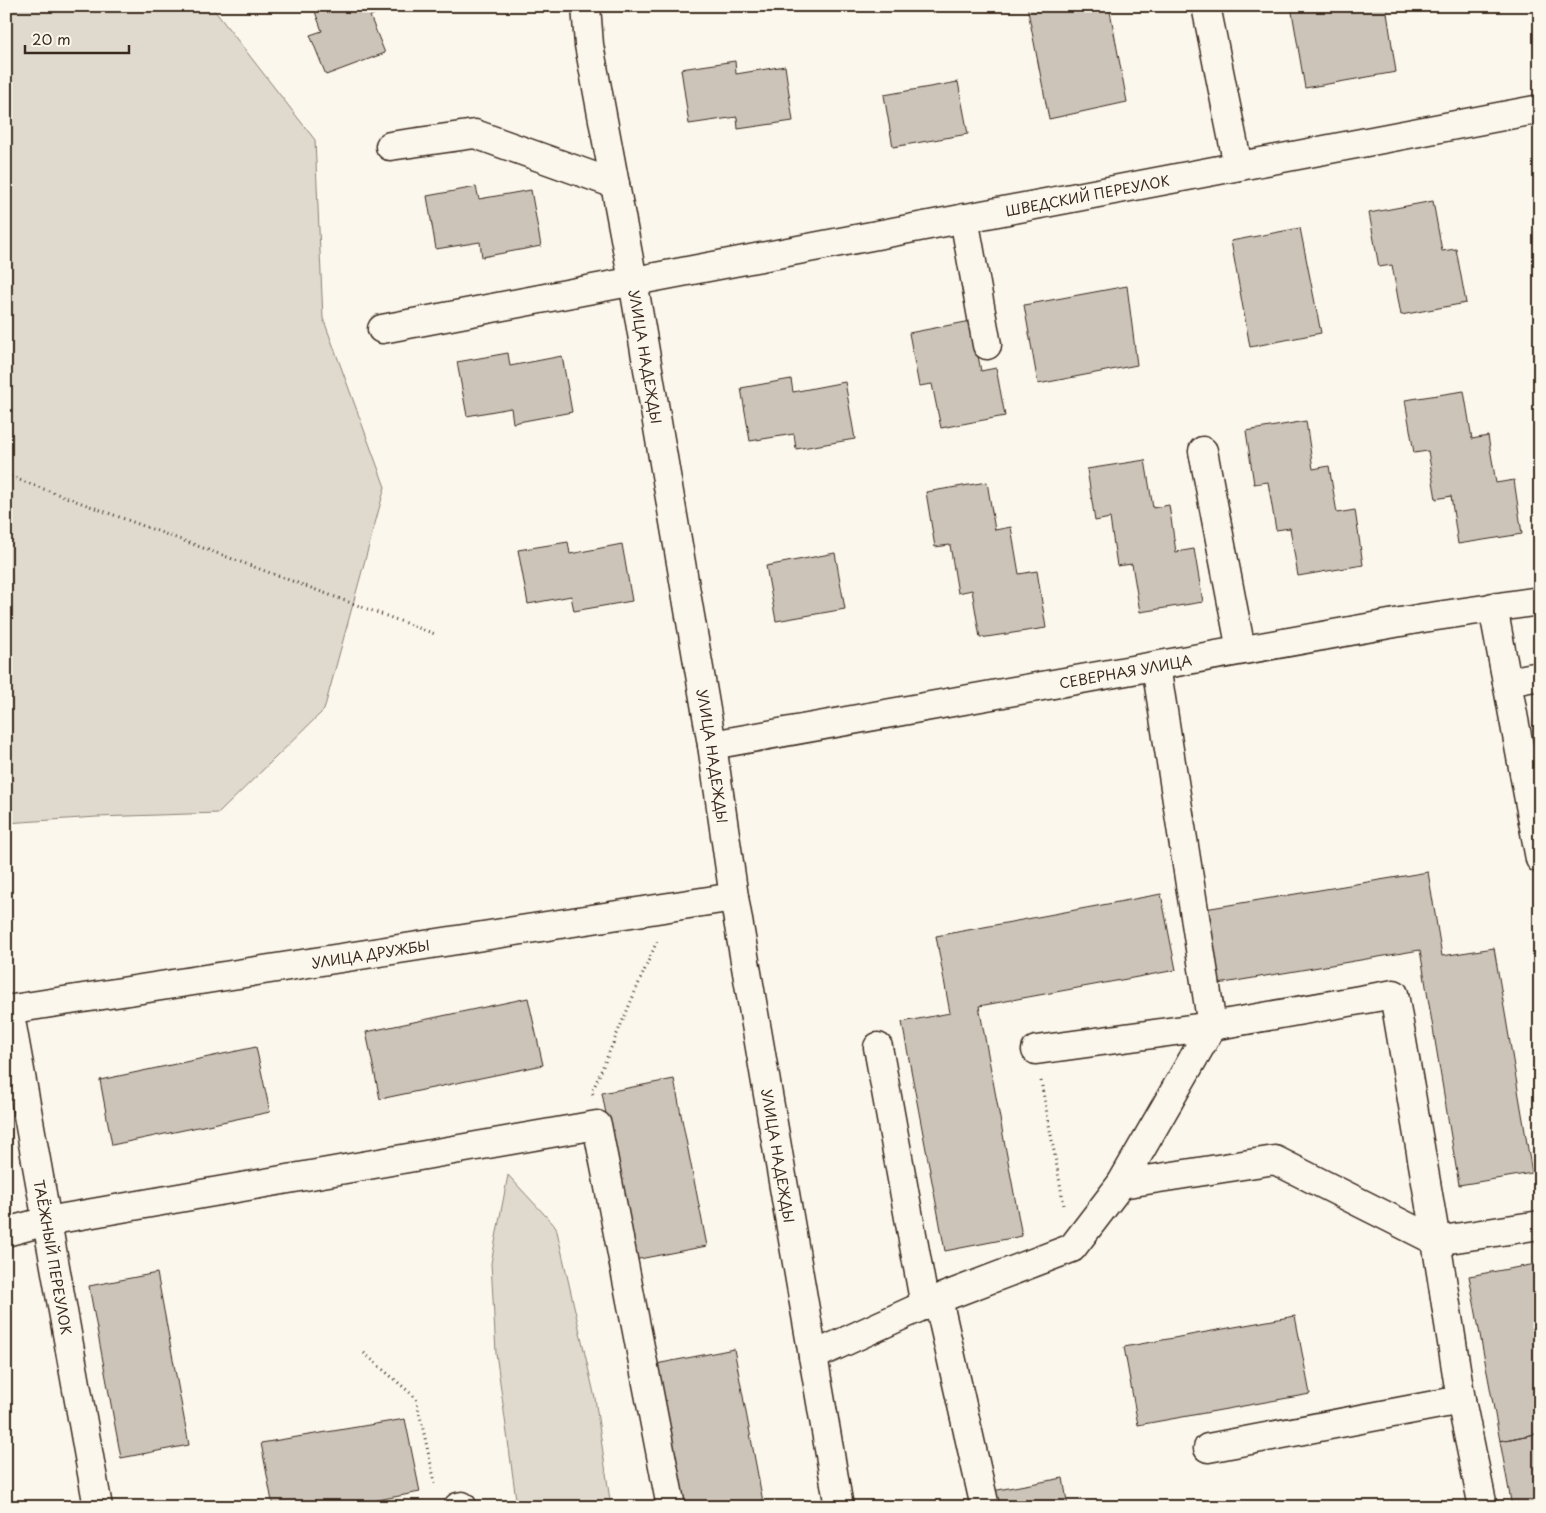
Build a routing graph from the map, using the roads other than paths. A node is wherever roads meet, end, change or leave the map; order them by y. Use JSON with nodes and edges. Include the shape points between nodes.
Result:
{"nodes":[{"id":1,"x":586,"y":6,"type":"edge"},
{"id":2,"x":1206,"y":6,"type":"edge"},
{"id":3,"x":1540,"y":109,"type":"edge"},
{"id":4,"x":390,"y":146,"type":"dead end"},
{"id":5,"x":1238,"y":166,"type":"junction"},
{"id":6,"x":615,"y":184,"type":"junction"},
{"id":7,"x":964,"y":218,"type":"junction"},
{"id":8,"x":634,"y":281,"type":"junction"},
{"id":9,"x":382,"y":329,"type":"dead end"},
{"id":10,"x":987,"y":345,"type":"dead end"},
{"id":11,"x":1203,"y":451,"type":"dead end"},
{"id":12,"x":1540,"y":601,"type":"edge"},
{"id":13,"x":1493,"y":607,"type":"junction"},
{"id":14,"x":1241,"y":650,"type":"junction"},
{"id":15,"x":1156,"y":666,"type":"junction"},
{"id":16,"x":1540,"y":676,"type":"edge"},
{"id":17,"x":1507,"y":682,"type":"junction"},
{"id":18,"x":712,"y":745,"type":"junction"},
{"id":19,"x":1540,"y":860,"type":"edge"},
{"id":20,"x":734,"y":897,"type":"junction"},
{"id":21,"x":8,"y":1010,"type":"edge"},
{"id":22,"x":1212,"y":1026,"type":"junction"},
{"id":23,"x":878,"y":1046,"type":"dead end"},
{"id":24,"x":1036,"y":1050,"type":"road end"},
{"id":25,"x":1121,"y":1184,"type":"junction"},
{"id":26,"x":47,"y":1221,"type":"junction"},
{"id":27,"x":1540,"y":1226,"type":"edge"},
{"id":28,"x":6,"y":1232,"type":"edge"},
{"id":29,"x":1436,"y":1241,"type":"junction"},
{"id":30,"x":931,"y":1302,"type":"junction"},
{"id":31,"x":813,"y":1356,"type":"junction"},
{"id":32,"x":1461,"y":1400,"type":"junction"},
{"id":33,"x":1208,"y":1448,"type":"dead end"},
{"id":34,"x":98,"y":1507,"type":"edge"},
{"id":35,"x":671,"y":1507,"type":"edge"},
{"id":36,"x":839,"y":1507,"type":"edge"},
{"id":37,"x":985,"y":1507,"type":"edge"},
{"id":38,"x":1483,"y":1507,"type":"edge"}],
"edges":[{"from":1,"to":6,"type":"street","name":"УЛИЦА НАДЕЖДЫ"},
{"from":2,"to":5,"type":"street"},
{"from":3,"to":5,"type":"street","name":"ШВЕДСКИЙ ПЕРЕУЛОК"},
{"from":4,"to":6,"type":"street","via":[[475,134]]},
{"from":5,"to":7,"type":"street","name":"ШВЕДСКИЙ ПЕРЕУЛОК"},
{"from":6,"to":8,"type":"street","name":"УЛИЦА НАДЕЖДЫ"},
{"from":7,"to":8,"type":"street","name":"ШВЕДСКИЙ ПЕРЕУЛОК"},
{"from":7,"to":10,"type":"street"},
{"from":8,"to":9,"type":"street","name":"ШВЕДСКИЙ ПЕРЕУЛОК"},
{"from":8,"to":18,"type":"street","name":"УЛИЦА НАДЕЖДЫ"},
{"from":11,"to":14,"type":"street"},
{"from":12,"to":13,"type":"street","name":"СЕВЕРНАЯ УЛИЦА"},
{"from":13,"to":14,"type":"street","name":"СЕВЕРНАЯ УЛИЦА"},
{"from":13,"to":17,"type":"street"},
{"from":14,"to":15,"type":"street","name":"СЕВЕРНАЯ УЛИЦА"},
{"from":15,"to":18,"type":"street","name":"СЕВЕРНАЯ УЛИЦА"},
{"from":15,"to":22,"type":"street"},
{"from":16,"to":17,"type":"street"},
{"from":17,"to":19,"type":"street"},
{"from":18,"to":20,"type":"street","name":"УЛИЦА НАДЕЖДЫ"},
{"from":20,"to":21,"type":"street","name":"УЛИЦА ДРУЖБЫ"},
{"from":20,"to":31,"type":"street","name":"УЛИЦА НАДЕЖДЫ"},
{"from":21,"to":26,"type":"street","name":"ТАЁЖНЫЙ ПЕРЕУЛОК"},
{"from":22,"to":24,"type":"street"},
{"from":22,"to":25,"type":"street"},
{"from":22,"to":29,"type":"street","via":[[1394,994]]},
{"from":23,"to":30,"type":"street"},
{"from":25,"to":29,"type":"street","via":[[1275,1160]]},
{"from":25,"to":30,"type":"street","via":[[1072,1248]]},
{"from":26,"to":28,"type":"street"},
{"from":26,"to":34,"type":"street","name":"ТАЁЖНЫЙ ПЕРЕУЛОК"},
{"from":26,"to":35,"type":"street","via":[[597,1125]]},
{"from":27,"to":29,"type":"street"},
{"from":29,"to":32,"type":"street"},
{"from":30,"to":31,"type":"street"},
{"from":30,"to":37,"type":"street"},
{"from":31,"to":36,"type":"street","name":"УЛИЦА НАДЕЖДЫ"},
{"from":32,"to":33,"type":"street"},
{"from":32,"to":38,"type":"street"}]}
